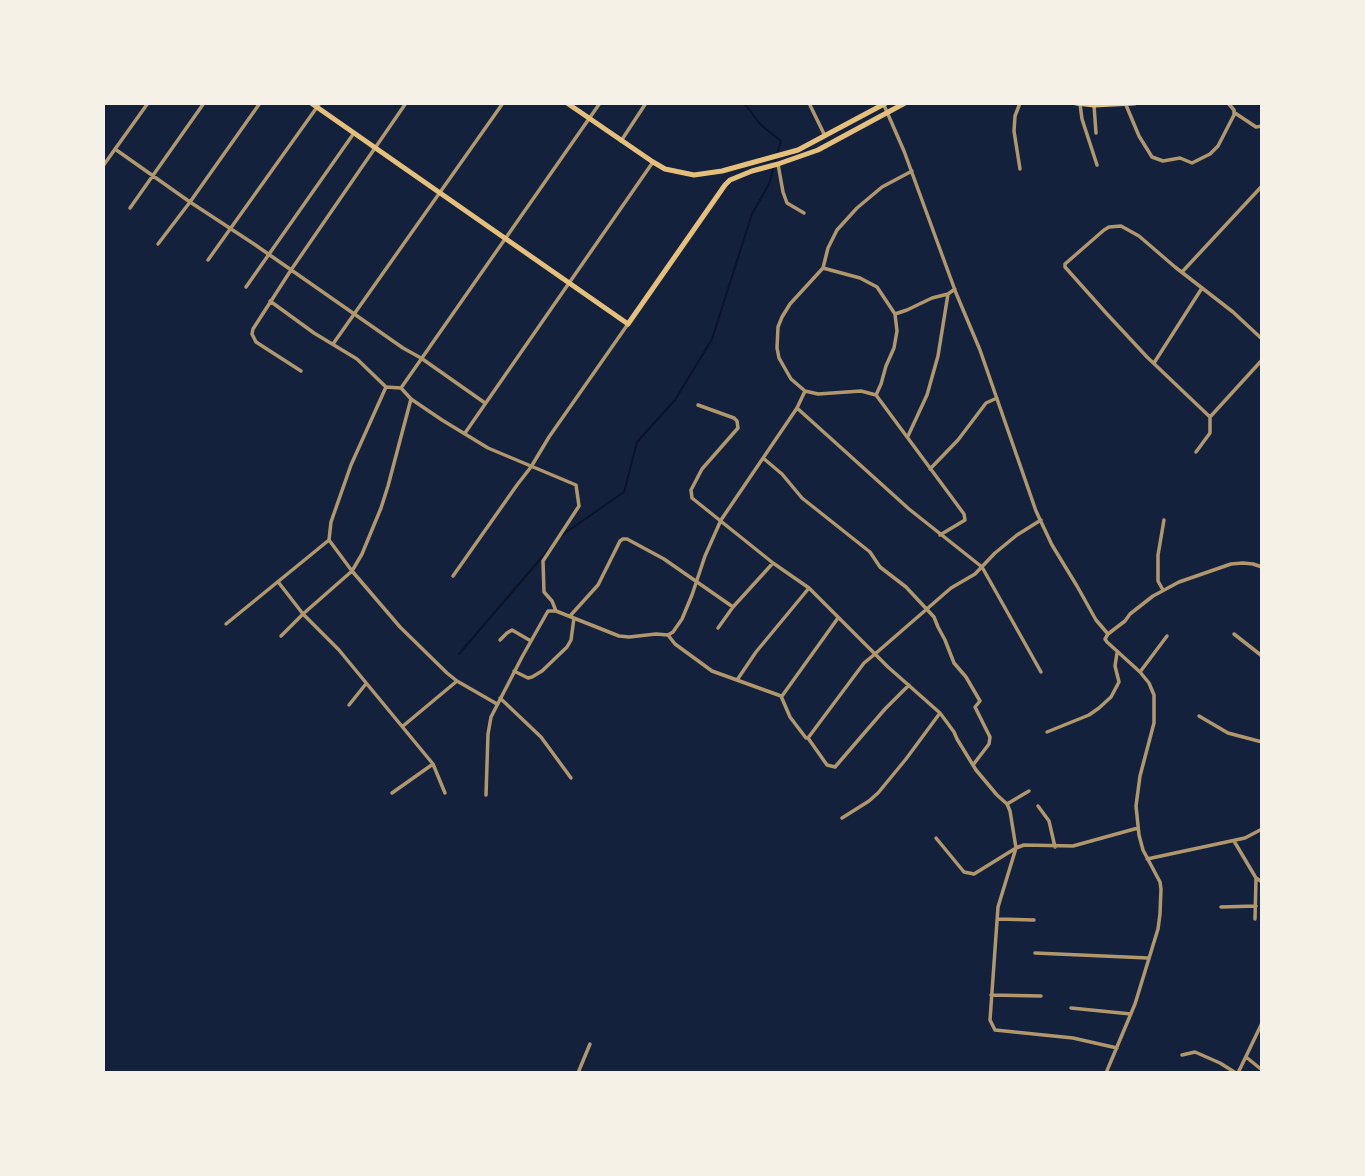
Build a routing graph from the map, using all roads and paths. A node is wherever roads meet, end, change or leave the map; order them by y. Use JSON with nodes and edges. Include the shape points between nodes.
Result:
{"nodes":[{"id":1,"x":148,"y":103,"type":"edge"},
{"id":2,"x":204,"y":103,"type":"edge"},
{"id":3,"x":260,"y":103,"type":"edge"},
{"id":4,"x":407,"y":103,"type":"edge"},
{"id":5,"x":503,"y":103,"type":"edge"},
{"id":6,"x":567,"y":103,"type":"edge"},
{"id":7,"x":600,"y":103,"type":"edge"},
{"id":8,"x":646,"y":103,"type":"edge"},
{"id":9,"x":808,"y":103,"type":"edge"},
{"id":10,"x":905,"y":103,"type":"edge"},
{"id":11,"x":1020,"y":103,"type":"edge"},
{"id":12,"x":1134,"y":103,"type":"edge"},
{"id":13,"x":1228,"y":103,"type":"edge"},
{"id":14,"x":316,"y":104,"type":"edge"},
{"id":15,"x":884,"y":104,"type":"edge"},
{"id":16,"x":1078,"y":104,"type":"edge"},
{"id":17,"x":1094,"y":105,"type":"edge"},
{"id":18,"x":1126,"y":105,"type":"edge"},
{"id":19,"x":887,"y":111,"type":"junction"},
{"id":20,"x":1235,"y":113,"type":"junction"},
{"id":21,"x":590,"y":119,"type":"junction"},
{"id":22,"x":1262,"y":126,"type":"edge"},
{"id":23,"x":354,"y":133,"type":"junction"},
{"id":24,"x":1096,"y":133,"type":"dead end"},
{"id":25,"x":825,"y":136,"type":"junction"},
{"id":26,"x":621,"y":141,"type":"junction"},
{"id":27,"x":375,"y":148,"type":"junction"},
{"id":28,"x":115,"y":149,"type":"junction"},
{"id":29,"x":653,"y":162,"type":"junction"},
{"id":30,"x":778,"y":164,"type":"junction"},
{"id":31,"x":1097,"y":165,"type":"dead end"},
{"id":32,"x":103,"y":166,"type":"edge"},
{"id":33,"x":1020,"y":169,"type":"dead end"},
{"id":34,"x":722,"y":171,"type":"junction"},
{"id":35,"x":912,"y":172,"type":"junction"},
{"id":36,"x":153,"y":176,"type":"junction"},
{"id":37,"x":725,"y":185,"type":"junction"},
{"id":38,"x":1262,"y":186,"type":"edge"},
{"id":39,"x":441,"y":194,"type":"junction"},
{"id":40,"x":190,"y":202,"type":"junction"},
{"id":41,"x":130,"y":208,"type":"dead end"},
{"id":42,"x":804,"y":213,"type":"dead end"},
{"id":43,"x":231,"y":229,"type":"junction"},
{"id":44,"x":505,"y":239,"type":"junction"},
{"id":45,"x":158,"y":244,"type":"dead end"},
{"id":46,"x":270,"y":255,"type":"junction"},
{"id":47,"x":208,"y":260,"type":"dead end"},
{"id":48,"x":823,"y":268,"type":"junction"},
{"id":49,"x":291,"y":270,"type":"junction"},
{"id":50,"x":1182,"y":272,"type":"junction"},
{"id":51,"x":568,"y":283,"type":"junction"},
{"id":52,"x":246,"y":286,"type":"dead end"},
{"id":53,"x":1202,"y":288,"type":"junction"},
{"id":54,"x":955,"y":289,"type":"junction"},
{"id":55,"x":948,"y":294,"type":"junction"},
{"id":56,"x":270,"y":301,"type":"junction"},
{"id":57,"x":354,"y":314,"type":"junction"},
{"id":58,"x":895,"y":314,"type":"junction"},
{"id":59,"x":628,"y":324,"type":"junction"},
{"id":60,"x":1262,"y":339,"type":"edge"},
{"id":61,"x":333,"y":344,"type":"junction"},
{"id":62,"x":421,"y":358,"type":"junction"},
{"id":63,"x":1262,"y":360,"type":"edge"},
{"id":64,"x":1154,"y":363,"type":"junction"},
{"id":65,"x":1257,"y":364,"type":"junction"},
{"id":66,"x":1262,"y":368,"type":"edge"},
{"id":67,"x":300,"y":371,"type":"dead end"},
{"id":68,"x":386,"y":387,"type":"junction"},
{"id":69,"x":401,"y":388,"type":"junction"},
{"id":70,"x":805,"y":391,"type":"junction"},
{"id":71,"x":876,"y":395,"type":"junction"},
{"id":72,"x":997,"y":398,"type":"junction"},
{"id":73,"x":411,"y":399,"type":"junction"},
{"id":74,"x":485,"y":402,"type":"junction"},
{"id":75,"x":698,"y":405,"type":"dead end"},
{"id":76,"x":797,"y":408,"type":"junction"},
{"id":77,"x":1210,"y":417,"type":"junction"},
{"id":78,"x":465,"y":433,"type":"junction"},
{"id":79,"x":908,"y":436,"type":"junction"},
{"id":80,"x":1196,"y":452,"type":"dead end"},
{"id":81,"x":762,"y":457,"type":"junction"},
{"id":82,"x":531,"y":467,"type":"junction"},
{"id":83,"x":930,"y":469,"type":"junction"},
{"id":84,"x":721,"y":520,"type":"junction"},
{"id":85,"x":1041,"y":520,"type":"junction"},
{"id":86,"x":1164,"y":520,"type":"dead end"},
{"id":87,"x":940,"y":535,"type":"junction"},
{"id":88,"x":328,"y":540,"type":"junction"},
{"id":89,"x":774,"y":563,"type":"junction"},
{"id":90,"x":982,"y":567,"type":"junction"},
{"id":91,"x":1262,"y":567,"type":"edge"},
{"id":92,"x":352,"y":572,"type":"junction"},
{"id":93,"x":453,"y":576,"type":"dead end"},
{"id":94,"x":697,"y":581,"type":"junction"},
{"id":95,"x":279,"y":583,"type":"junction"},
{"id":96,"x":809,"y":588,"type":"junction"},
{"id":97,"x":1163,"y":590,"type":"junction"},
{"id":98,"x":733,"y":607,"type":"junction"},
{"id":99,"x":928,"y":609,"type":"junction"},
{"id":100,"x":555,"y":611,"type":"junction"},
{"id":101,"x":303,"y":614,"type":"junction"},
{"id":102,"x":572,"y":617,"type":"junction"},
{"id":103,"x":838,"y":618,"type":"junction"},
{"id":104,"x":226,"y":624,"type":"dead end"},
{"id":105,"x":718,"y":628,"type":"dead end"},
{"id":106,"x":1108,"y":634,"type":"junction"},
{"id":107,"x":1234,"y":634,"type":"dead end"},
{"id":108,"x":668,"y":635,"type":"junction"},
{"id":109,"x":281,"y":636,"type":"dead end"},
{"id":110,"x":1167,"y":636,"type":"dead end"},
{"id":111,"x":500,"y":640,"type":"dead end"},
{"id":112,"x":531,"y":640,"type":"junction"},
{"id":113,"x":1117,"y":653,"type":"junction"},
{"id":114,"x":875,"y":654,"type":"junction"},
{"id":115,"x":1262,"y":656,"type":"edge"},
{"id":116,"x":514,"y":671,"type":"junction"},
{"id":117,"x":1041,"y":672,"type":"dead end"},
{"id":118,"x":1140,"y":672,"type":"junction"},
{"id":119,"x":737,"y":680,"type":"junction"},
{"id":120,"x":457,"y":681,"type":"junction"},
{"id":121,"x":366,"y":684,"type":"junction"},
{"id":122,"x":909,"y":685,"type":"junction"},
{"id":123,"x":781,"y":696,"type":"junction"},
{"id":124,"x":500,"y":698,"type":"junction"},
{"id":125,"x":497,"y":704,"type":"junction"},
{"id":126,"x":349,"y":705,"type":"dead end"},
{"id":127,"x":940,"y":713,"type":"junction"},
{"id":128,"x":1199,"y":716,"type":"dead end"},
{"id":129,"x":403,"y":726,"type":"junction"},
{"id":130,"x":1047,"y":732,"type":"dead end"},
{"id":131,"x":808,"y":738,"type":"junction"},
{"id":132,"x":1262,"y":741,"type":"edge"},
{"id":133,"x":433,"y":764,"type":"junction"},
{"id":134,"x":973,"y":765,"type":"junction"},
{"id":135,"x":571,"y":778,"type":"dead end"},
{"id":136,"x":1029,"y":791,"type":"dead end"},
{"id":137,"x":392,"y":793,"type":"dead end"},
{"id":138,"x":445,"y":793,"type":"dead end"},
{"id":139,"x":486,"y":795,"type":"dead end"},
{"id":140,"x":1007,"y":804,"type":"junction"},
{"id":141,"x":1038,"y":806,"type":"dead end"},
{"id":142,"x":842,"y":818,"type":"dead end"},
{"id":143,"x":1138,"y":828,"type":"junction"},
{"id":144,"x":1262,"y":829,"type":"edge"},
{"id":145,"x":936,"y":838,"type":"dead end"},
{"id":146,"x":1234,"y":841,"type":"junction"},
{"id":147,"x":1055,"y":847,"type":"junction"},
{"id":148,"x":1016,"y":848,"type":"junction"},
{"id":149,"x":1147,"y":859,"type":"junction"},
{"id":150,"x":1256,"y":878,"type":"junction"},
{"id":151,"x":1262,"y":882,"type":"edge"},
{"id":152,"x":1221,"y":906,"type":"dead end"},
{"id":153,"x":1256,"y":906,"type":"junction"},
{"id":154,"x":998,"y":919,"type":"junction"},
{"id":155,"x":1255,"y":919,"type":"dead end"},
{"id":156,"x":1034,"y":920,"type":"dead end"},
{"id":157,"x":1035,"y":953,"type":"dead end"},
{"id":158,"x":1149,"y":958,"type":"junction"},
{"id":159,"x":991,"y":995,"type":"junction"},
{"id":160,"x":1041,"y":996,"type":"dead end"},
{"id":161,"x":1071,"y":1008,"type":"dead end"},
{"id":162,"x":1131,"y":1014,"type":"junction"},
{"id":163,"x":1262,"y":1023,"type":"edge"},
{"id":164,"x":590,"y":1044,"type":"dead end"},
{"id":165,"x":1117,"y":1048,"type":"junction"},
{"id":166,"x":1182,"y":1055,"type":"dead end"},
{"id":167,"x":1245,"y":1057,"type":"junction"},
{"id":168,"x":1262,"y":1070,"type":"edge"},
{"id":169,"x":578,"y":1073,"type":"edge"},
{"id":170,"x":1106,"y":1073,"type":"edge"},
{"id":171,"x":1237,"y":1073,"type":"edge"}],
"edges":[{"from":1,"to":28,"type":"street"},
{"from":2,"to":36,"type":"street"},
{"from":3,"to":40,"type":"street"},
{"from":4,"to":27,"type":"street"},
{"from":5,"to":39,"type":"street"},
{"from":6,"to":21,"type":"main road"},
{"from":7,"to":21,"type":"street"},
{"from":8,"to":26,"type":"street"},
{"from":9,"to":25,"type":"street"},
{"from":10,"to":19,"type":"main road"},
{"from":11,"to":33,"type":"street","via":[[1014,131]]},
{"from":12,"to":18,"type":"main road"},
{"from":13,"to":20,"type":"street"},
{"from":14,"to":23,"type":"main road"},
{"from":14,"to":43,"type":"street"},
{"from":15,"to":19,"type":"street"},
{"from":15,"to":25,"type":"main road"},
{"from":16,"to":17,"type":"main road"},
{"from":16,"to":31,"type":"street"},
{"from":17,"to":18,"type":"main road"},
{"from":17,"to":24,"type":"street"},
{"from":18,"to":20,"type":"street","via":[[1152,158],[1163,161],[1180,158],[1192,163],[1204,158],[1218,146]]},
{"from":19,"to":30,"type":"main road","via":[[818,150]]},
{"from":19,"to":35,"type":"street"},
{"from":20,"to":22,"type":"street","via":[[1256,127]]},
{"from":21,"to":26,"type":"main road"},
{"from":21,"to":44,"type":"street"},
{"from":23,"to":27,"type":"main road"},
{"from":23,"to":46,"type":"street"},
{"from":25,"to":34,"type":"main road","via":[[798,150]]},
{"from":26,"to":29,"type":"main road"},
{"from":27,"to":39,"type":"main road"},
{"from":27,"to":49,"type":"street"},
{"from":28,"to":32,"type":"street"},
{"from":28,"to":36,"type":"street"},
{"from":29,"to":34,"type":"main road","via":[[685,174]]},
{"from":29,"to":51,"type":"street"},
{"from":30,"to":37,"type":"main road","via":[[740,175]]},
{"from":30,"to":42,"type":"street","via":[[788,203]]},
{"from":34,"to":37,"type":"main road"},
{"from":35,"to":48,"type":"street","via":[[882,187],[836,230]]},
{"from":35,"to":54,"type":"street"},
{"from":36,"to":40,"type":"street"},
{"from":36,"to":41,"type":"street"},
{"from":37,"to":59,"type":"main road"},
{"from":38,"to":50,"type":"street"},
{"from":39,"to":44,"type":"main road"},
{"from":39,"to":57,"type":"street"},
{"from":40,"to":43,"type":"street"},
{"from":40,"to":45,"type":"street"},
{"from":43,"to":46,"type":"street"},
{"from":43,"to":47,"type":"street"},
{"from":44,"to":51,"type":"main road"},
{"from":44,"to":62,"type":"street"},
{"from":46,"to":49,"type":"street"},
{"from":46,"to":52,"type":"street"},
{"from":48,"to":58,"type":"street","via":[[877,287]]},
{"from":48,"to":70,"type":"street","via":[[790,304],[778,327],[779,358],[791,379]]},
{"from":49,"to":56,"type":"street"},
{"from":49,"to":57,"type":"street"},
{"from":50,"to":53,"type":"street"},
{"from":50,"to":64,"type":"street","via":[[1139,236],[1117,226],[1104,230],[1065,264]]},
{"from":51,"to":59,"type":"main road"},
{"from":51,"to":74,"type":"street"},
{"from":53,"to":60,"type":"street"},
{"from":53,"to":64,"type":"street"},
{"from":54,"to":55,"type":"street"},
{"from":54,"to":72,"type":"street"},
{"from":55,"to":58,"type":"street"},
{"from":55,"to":79,"type":"street","via":[[938,356]]},
{"from":56,"to":61,"type":"street"},
{"from":56,"to":67,"type":"street","via":[[253,329],[254,339]]},
{"from":57,"to":61,"type":"street"},
{"from":57,"to":62,"type":"street"},
{"from":58,"to":71,"type":"street","via":[[894,348]]},
{"from":59,"to":82,"type":"street"},
{"from":61,"to":68,"type":"street"},
{"from":62,"to":69,"type":"street"},
{"from":62,"to":74,"type":"street"},
{"from":63,"to":65,"type":"street"},
{"from":64,"to":77,"type":"street"},
{"from":65,"to":66,"type":"street"},
{"from":65,"to":77,"type":"street"},
{"from":68,"to":69,"type":"street"},
{"from":68,"to":88,"type":"street","via":[[351,465]]},
{"from":69,"to":73,"type":"street"},
{"from":70,"to":71,"type":"street"},
{"from":70,"to":76,"type":"street"},
{"from":71,"to":79,"type":"street"},
{"from":72,"to":83,"type":"street","via":[[986,402]]},
{"from":72,"to":85,"type":"street"},
{"from":73,"to":78,"type":"street"},
{"from":73,"to":92,"type":"street","via":[[381,508]]},
{"from":74,"to":78,"type":"street"},
{"from":75,"to":84,"type":"street","via":[[738,423],[702,469],[691,493]]},
{"from":76,"to":81,"type":"street"},
{"from":76,"to":87,"type":"street"},
{"from":77,"to":80,"type":"street","via":[[1210,433]]},
{"from":78,"to":82,"type":"street"},
{"from":79,"to":83,"type":"street"},
{"from":81,"to":84,"type":"street"},
{"from":81,"to":99,"type":"street"},
{"from":82,"to":93,"type":"street"},
{"from":82,"to":100,"type":"street","via":[[576,485],[579,499],[579,506],[543,561],[544,592]]},
{"from":83,"to":87,"type":"street","via":[[965,520]]},
{"from":84,"to":89,"type":"street"},
{"from":84,"to":94,"type":"street"},
{"from":85,"to":90,"type":"street"},
{"from":85,"to":106,"type":"street"},
{"from":86,"to":97,"type":"street","via":[[1158,567]]},
{"from":87,"to":90,"type":"street"},
{"from":88,"to":92,"type":"street"},
{"from":88,"to":95,"type":"street"},
{"from":89,"to":96,"type":"street"},
{"from":89,"to":98,"type":"street"},
{"from":90,"to":99,"type":"street"},
{"from":90,"to":117,"type":"street"},
{"from":91,"to":97,"type":"street","via":[[1231,564]]},
{"from":92,"to":101,"type":"street"},
{"from":92,"to":120,"type":"street","via":[[400,627]]},
{"from":94,"to":98,"type":"street"},
{"from":94,"to":102,"type":"street","via":[[623,539],[598,585]]},
{"from":94,"to":108,"type":"street","via":[[682,619]]},
{"from":95,"to":101,"type":"street"},
{"from":95,"to":104,"type":"street"},
{"from":96,"to":103,"type":"street"},
{"from":96,"to":119,"type":"street"},
{"from":97,"to":106,"type":"street"},
{"from":98,"to":105,"type":"street"},
{"from":99,"to":114,"type":"street"},
{"from":99,"to":134,"type":"street","via":[[954,663],[980,701],[975,707],[991,740]]},
{"from":100,"to":102,"type":"street"},
{"from":100,"to":112,"type":"street","via":[[548,611]]},
{"from":101,"to":109,"type":"street"},
{"from":101,"to":121,"type":"street"},
{"from":102,"to":108,"type":"street","via":[[619,636]]},
{"from":102,"to":116,"type":"street","via":[[571,640],[542,671],[528,678]]},
{"from":103,"to":114,"type":"street"},
{"from":103,"to":123,"type":"street"},
{"from":106,"to":113,"type":"street","via":[[1105,639]]},
{"from":107,"to":115,"type":"street"},
{"from":108,"to":119,"type":"street","via":[[702,665]]},
{"from":110,"to":118,"type":"street"},
{"from":111,"to":112,"type":"street","via":[[512,630]]},
{"from":112,"to":116,"type":"street"},
{"from":113,"to":118,"type":"street"},
{"from":113,"to":130,"type":"street","via":[[1119,682],[1111,697],[1089,715]]},
{"from":114,"to":122,"type":"street"},
{"from":114,"to":131,"type":"street"},
{"from":116,"to":124,"type":"street"},
{"from":118,"to":143,"type":"street","via":[[1153,690],[1155,704],[1138,785]]},
{"from":119,"to":123,"type":"street"},
{"from":120,"to":125,"type":"street"},
{"from":120,"to":129,"type":"street"},
{"from":121,"to":126,"type":"street"},
{"from":121,"to":129,"type":"street"},
{"from":122,"to":127,"type":"street"},
{"from":122,"to":131,"type":"street","via":[[835,767],[827,765]]},
{"from":123,"to":131,"type":"street","via":[[790,718]]},
{"from":124,"to":125,"type":"street"},
{"from":124,"to":135,"type":"street","via":[[541,737]]},
{"from":125,"to":139,"type":"street","via":[[488,734]]},
{"from":127,"to":134,"type":"street"},
{"from":127,"to":142,"type":"street","via":[[878,793]]},
{"from":128,"to":132,"type":"street","via":[[1228,733]]},
{"from":129,"to":133,"type":"street"},
{"from":133,"to":137,"type":"street"},
{"from":133,"to":138,"type":"street"},
{"from":134,"to":140,"type":"street"},
{"from":136,"to":140,"type":"street"},
{"from":140,"to":148,"type":"street"},
{"from":141,"to":147,"type":"street","via":[[1049,821]]},
{"from":143,"to":147,"type":"street"},
{"from":143,"to":149,"type":"street"},
{"from":144,"to":146,"type":"street"},
{"from":145,"to":148,"type":"street","via":[[964,872],[974,874]]},
{"from":146,"to":149,"type":"street"},
{"from":146,"to":150,"type":"street"},
{"from":147,"to":148,"type":"street"},
{"from":148,"to":154,"type":"street"},
{"from":149,"to":158,"type":"street","via":[[1161,889],[1158,929]]},
{"from":150,"to":151,"type":"street"},
{"from":150,"to":153,"type":"street"},
{"from":152,"to":153,"type":"street"},
{"from":153,"to":155,"type":"street"},
{"from":154,"to":156,"type":"street"},
{"from":154,"to":159,"type":"street"},
{"from":157,"to":158,"type":"street"},
{"from":158,"to":162,"type":"street"},
{"from":159,"to":160,"type":"street"},
{"from":159,"to":165,"type":"street","via":[[990,1020],[995,1030]]},
{"from":161,"to":162,"type":"street"},
{"from":162,"to":165,"type":"street"},
{"from":163,"to":167,"type":"street"},
{"from":164,"to":169,"type":"street"},
{"from":165,"to":170,"type":"street"},
{"from":166,"to":171,"type":"street","via":[[1195,1052]]},
{"from":167,"to":168,"type":"street"},
{"from":167,"to":171,"type":"street"}]}
